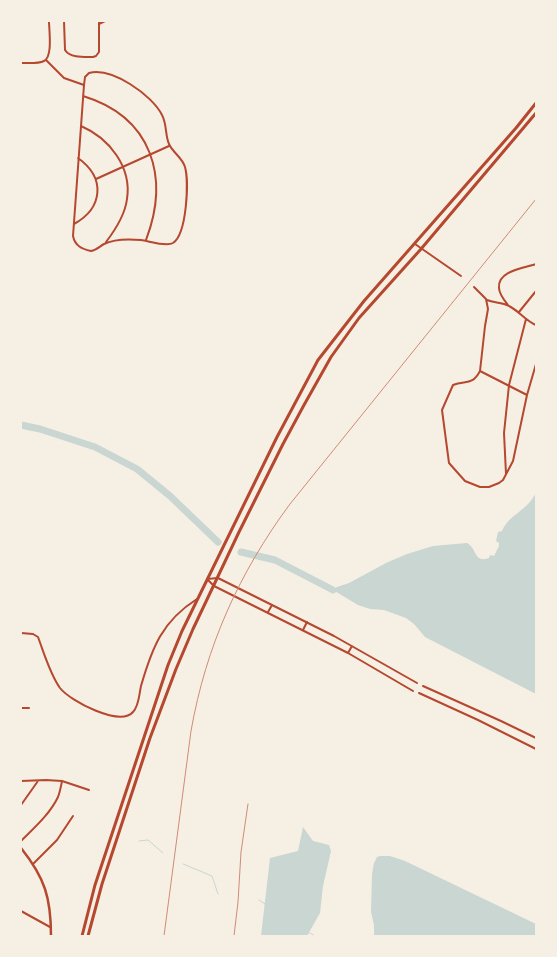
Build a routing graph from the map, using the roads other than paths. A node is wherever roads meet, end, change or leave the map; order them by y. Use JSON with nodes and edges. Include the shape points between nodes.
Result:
{"nodes":[{"id":1,"x":49,"y":21,"type":"edge"},
{"id":2,"x":64,"y":21,"type":"edge"},
{"id":3,"x":99,"y":21,"type":"edge"},
{"id":4,"x":105,"y":21,"type":"edge"},
{"id":5,"x":99,"y":24,"type":"junction"},
{"id":6,"x":46,"y":60,"type":"junction"},
{"id":7,"x":21,"y":63,"type":"edge"},
{"id":8,"x":84,"y":85,"type":"junction"},
{"id":9,"x":83,"y":96,"type":"junction"},
{"id":10,"x":536,"y":103,"type":"edge"},
{"id":11,"x":536,"y":113,"type":"edge"},
{"id":12,"x":81,"y":126,"type":"junction"},
{"id":13,"x":170,"y":146,"type":"junction"},
{"id":14,"x":150,"y":154,"type":"junction"},
{"id":15,"x":78,"y":158,"type":"junction"},
{"id":16,"x":122,"y":166,"type":"junction"},
{"id":17,"x":96,"y":179,"type":"junction"},
{"id":18,"x":74,"y":224,"type":"junction"},
{"id":19,"x":146,"y":240,"type":"junction"},
{"id":20,"x":105,"y":243,"type":"junction"},
{"id":21,"x":415,"y":244,"type":"junction"},
{"id":22,"x":421,"y":249,"type":"junction"},
{"id":23,"x":536,"y":264,"type":"edge"},
{"id":24,"x":461,"y":276,"type":"dead end"},
{"id":25,"x":474,"y":287,"type":"dead end"},
{"id":26,"x":536,"y":291,"type":"edge"},
{"id":27,"x":486,"y":299,"type":"junction"},
{"id":28,"x":508,"y":305,"type":"junction"},
{"id":29,"x":519,"y":312,"type":"junction"},
{"id":30,"x":526,"y":319,"type":"junction"},
{"id":31,"x":536,"y":326,"type":"edge"},
{"id":32,"x":536,"y":364,"type":"edge"},
{"id":33,"x":480,"y":371,"type":"junction"},
{"id":34,"x":509,"y":385,"type":"junction"},
{"id":35,"x":527,"y":395,"type":"junction"},
{"id":36,"x":506,"y":475,"type":"junction"},
{"id":37,"x":218,"y":578,"type":"junction"},
{"id":38,"x":207,"y":579,"type":"junction"},
{"id":39,"x":214,"y":586,"type":"junction"},
{"id":40,"x":198,"y":599,"type":"junction"},
{"id":41,"x":272,"y":605,"type":"junction"},
{"id":42,"x":268,"y":612,"type":"junction"},
{"id":43,"x":307,"y":622,"type":"junction"},
{"id":44,"x":303,"y":630,"type":"junction"},
{"id":45,"x":21,"y":633,"type":"edge"},
{"id":46,"x":352,"y":646,"type":"junction"},
{"id":47,"x":348,"y":653,"type":"junction"},
{"id":48,"x":417,"y":683,"type":"dead end"},
{"id":49,"x":423,"y":686,"type":"dead end"},
{"id":50,"x":413,"y":690,"type":"dead end"},
{"id":51,"x":419,"y":694,"type":"dead end"},
{"id":52,"x":21,"y":708,"type":"edge"},
{"id":53,"x":29,"y":708,"type":"dead end"},
{"id":54,"x":536,"y":738,"type":"edge"},
{"id":55,"x":536,"y":750,"type":"edge"},
{"id":56,"x":134,"y":764,"type":"junction"},
{"id":57,"x":141,"y":767,"type":"junction"},
{"id":58,"x":21,"y":781,"type":"edge"},
{"id":59,"x":38,"y":781,"type":"junction"},
{"id":60,"x":62,"y":781,"type":"junction"},
{"id":61,"x":89,"y":790,"type":"dead end"},
{"id":62,"x":21,"y":805,"type":"edge"},
{"id":63,"x":73,"y":816,"type":"dead end"},
{"id":64,"x":21,"y":842,"type":"edge"},
{"id":65,"x":21,"y":848,"type":"edge"},
{"id":66,"x":34,"y":864,"type":"junction"},
{"id":67,"x":21,"y":911,"type":"edge"},
{"id":68,"x":51,"y":927,"type":"junction"},
{"id":69,"x":52,"y":936,"type":"edge"},
{"id":70,"x":82,"y":936,"type":"edge"},
{"id":71,"x":88,"y":936,"type":"edge"}],
"edges":[{"from":1,"to":6,"type":"street","via":[[49,52]]},
{"from":2,"to":5,"type":"street","via":[[64,50],[83,57],[96,56],[99,52]]},
{"from":3,"to":5,"type":"street"},
{"from":4,"to":5,"type":"street"},
{"from":6,"to":7,"type":"street"},
{"from":6,"to":8,"type":"street","via":[[60,76]]},
{"from":8,"to":9,"type":"street"},
{"from":8,"to":13,"type":"street","via":[[87,75],[100,73],[116,76],[134,87],[161,113]]},
{"from":9,"to":12,"type":"street"},
{"from":9,"to":14,"type":"street","via":[[94,99],[122,116],[143,140]]},
{"from":10,"to":21,"type":"highway"},
{"from":11,"to":22,"type":"highway"},
{"from":12,"to":15,"type":"street"},
{"from":12,"to":16,"type":"street","via":[[109,145]]},
{"from":13,"to":14,"type":"street"},
{"from":13,"to":19,"type":"street","via":[[183,162],[186,173],[187,199],[183,223],[178,238],[173,243]]},
{"from":14,"to":16,"type":"street"},
{"from":14,"to":19,"type":"street","via":[[157,189],[152,224]]},
{"from":15,"to":17,"type":"street"},
{"from":15,"to":18,"type":"street"},
{"from":16,"to":17,"type":"street"},
{"from":16,"to":20,"type":"street","via":[[128,187],[126,203],[122,218]]},
{"from":17,"to":18,"type":"street","via":[[96,201],[84,219]]},
{"from":18,"to":20,"type":"street","via":[[74,239],[80,247],[93,251]]},
{"from":19,"to":20,"type":"street"},
{"from":21,"to":22,"type":"street"},
{"from":21,"to":38,"type":"highway","via":[[364,301],[318,360]]},
{"from":22,"to":24,"type":"street"},
{"from":22,"to":37,"type":"highway","via":[[359,318],[331,357],[283,444]]},
{"from":23,"to":28,"type":"street","via":[[504,275],[498,288]]},
{"from":25,"to":27,"type":"street"},
{"from":26,"to":29,"type":"street"},
{"from":27,"to":28,"type":"street"},
{"from":27,"to":33,"type":"street","via":[[488,309]]},
{"from":28,"to":29,"type":"street"},
{"from":29,"to":30,"type":"street"},
{"from":30,"to":31,"type":"street"},
{"from":30,"to":34,"type":"street"},
{"from":32,"to":35,"type":"street"},
{"from":33,"to":34,"type":"street"},
{"from":33,"to":36,"type":"street","via":[[472,381],[453,385],[442,410],[449,463],[465,481],[480,487],[495,486]]},
{"from":34,"to":35,"type":"street"},
{"from":34,"to":36,"type":"street","via":[[504,433]]},
{"from":35,"to":36,"type":"street","via":[[513,461]]},
{"from":37,"to":38,"type":"street"},
{"from":37,"to":39,"type":"highway"},
{"from":37,"to":41,"type":"street"},
{"from":38,"to":39,"type":"street"},
{"from":38,"to":40,"type":"highway"},
{"from":39,"to":42,"type":"street"},
{"from":39,"to":57,"type":"highway","via":[[176,669]]},
{"from":40,"to":45,"type":"street","via":[[177,614],[157,642],[144,676],[137,706],[129,717],[102,713],[68,696],[56,680],[38,637]]},
{"from":40,"to":56,"type":"highway","via":[[168,665]]},
{"from":41,"to":42,"type":"street"},
{"from":41,"to":43,"type":"street"},
{"from":42,"to":44,"type":"street"},
{"from":43,"to":44,"type":"street"},
{"from":43,"to":46,"type":"street"},
{"from":44,"to":47,"type":"street"},
{"from":46,"to":47,"type":"street"},
{"from":46,"to":48,"type":"street"},
{"from":47,"to":50,"type":"street"},
{"from":49,"to":54,"type":"street"},
{"from":51,"to":55,"type":"street","via":[[478,720]]},
{"from":52,"to":53,"type":"street"},
{"from":56,"to":57,"type":"highway"},
{"from":56,"to":70,"type":"highway","via":[[95,885]]},
{"from":57,"to":71,"type":"highway","via":[[102,884]]},
{"from":58,"to":59,"type":"street"},
{"from":59,"to":60,"type":"street"},
{"from":59,"to":62,"type":"street"},
{"from":60,"to":61,"type":"street"},
{"from":60,"to":64,"type":"street","via":[[58,797],[46,816]]},
{"from":63,"to":66,"type":"street","via":[[57,840]]},
{"from":65,"to":66,"type":"street"},
{"from":66,"to":68,"type":"street","via":[[49,902]]},
{"from":67,"to":68,"type":"street"},
{"from":68,"to":69,"type":"street"}]}
